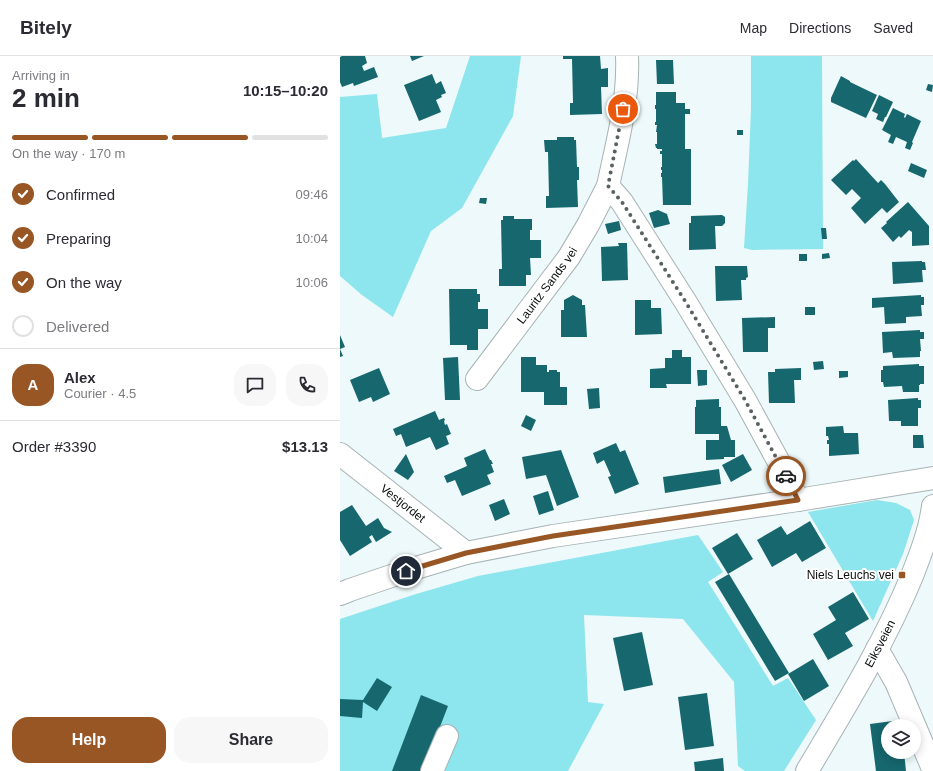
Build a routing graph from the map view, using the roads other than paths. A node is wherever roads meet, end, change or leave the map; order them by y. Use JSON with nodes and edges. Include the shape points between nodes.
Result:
{"nodes":[{"id":1,"x":627,"y":56,"type":"edge"},
{"id":2,"x":608,"y":186,"type":"junction"},
{"id":3,"x":477,"y":379,"type":"dead end"},
{"id":4,"x":340,"y":454,"type":"edge"},
{"id":5,"x":933,"y":478,"type":"edge"},
{"id":6,"x":798,"y":500,"type":"junction"},
{"id":7,"x":933,"y":506,"type":"edge"},
{"id":8,"x":466,"y":553,"type":"junction"},
{"id":9,"x":340,"y":594,"type":"edge"},
{"id":10,"x":877,"y":649,"type":"junction"},
{"id":11,"x":447,"y":736,"type":"dead end"},
{"id":12,"x":933,"y":769,"type":"edge"},
{"id":13,"x":432,"y":771,"type":"edge"},
{"id":14,"x":807,"y":771,"type":"edge"}],
"edges":[{"from":1,"to":2,"type":"street","name":"Lauritz Sands vei","via":[[626,95]]},
{"from":2,"to":3,"type":"street","name":"Lauritz Sands vei","via":[[569,257]]},
{"from":2,"to":6,"type":"street","via":[[622,202],[745,400]]},
{"from":4,"to":8,"type":"street","name":"Vestjordet"},
{"from":5,"to":6,"type":"street"},
{"from":6,"to":8,"type":"street","via":[[553,536]]},
{"from":7,"to":10,"type":"street","name":"Eiksveien","via":[[923,547],[897,611]]},
{"from":8,"to":9,"type":"street"},
{"from":10,"to":12,"type":"street","via":[[896,682]]},
{"from":10,"to":14,"type":"street","name":"Eiksveien"},
{"from":11,"to":13,"type":"street"}]}
